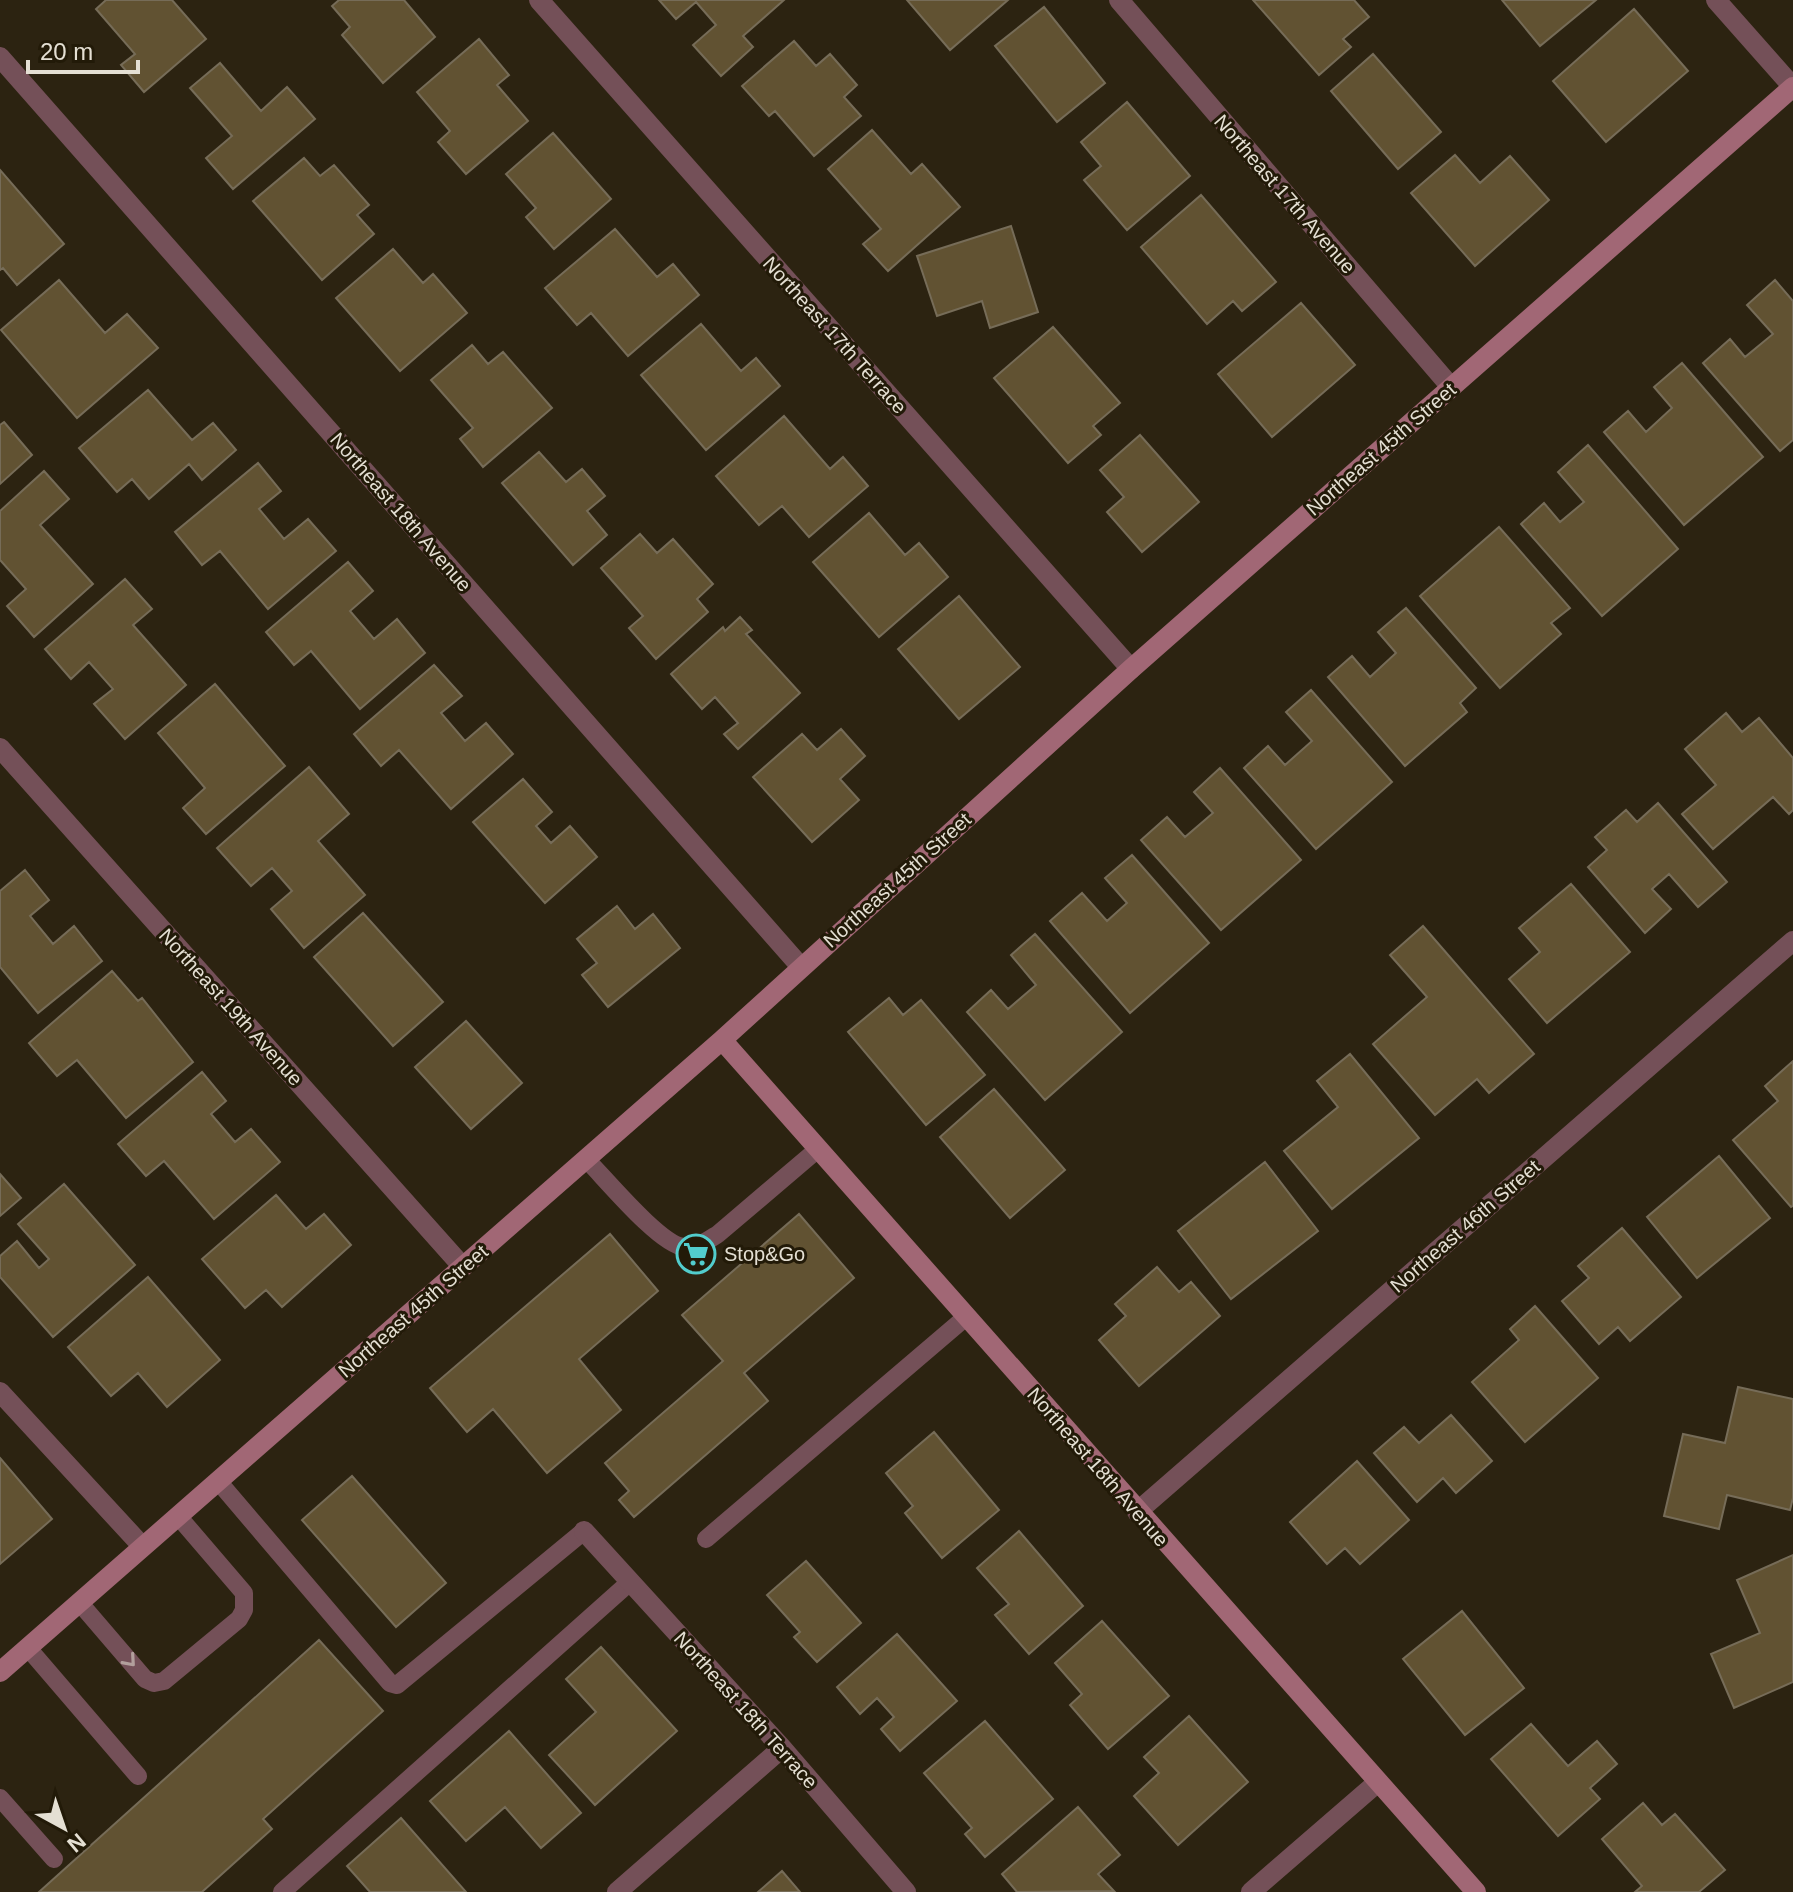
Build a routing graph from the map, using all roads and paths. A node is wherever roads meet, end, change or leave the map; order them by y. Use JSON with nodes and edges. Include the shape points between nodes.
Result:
{"nodes":[{"id":1,"x":539,"y":0,"type":"edge"},
{"id":2,"x":1119,"y":0,"type":"edge"},
{"id":3,"x":1716,"y":0,"type":"edge"},
{"id":4,"x":0,"y":57,"type":"edge"},
{"id":5,"x":1793,"y":87,"type":"edge"},
{"id":6,"x":1451,"y":387,"type":"junction"},
{"id":7,"x":1131,"y":669,"type":"junction"},
{"id":8,"x":0,"y":748,"type":"edge"},
{"id":9,"x":1793,"y":941,"type":"edge"},
{"id":10,"x":801,"y":967,"type":"junction"},
{"id":11,"x":722,"y":1040,"type":"junction"},
{"id":12,"x":818,"y":1149,"type":"junction"},
{"id":13,"x":586,"y":1159,"type":"junction"},
{"id":14,"x":462,"y":1266,"type":"junction"},
{"id":15,"x":966,"y":1317,"type":"junction"},
{"id":16,"x":0,"y":1392,"type":"edge"},
{"id":17,"x":218,"y":1481,"type":"junction"},
{"id":18,"x":1137,"y":1512,"type":"junction"},
{"id":19,"x":178,"y":1516,"type":"junction"},
{"id":20,"x":584,"y":1531,"type":"joint"},
{"id":21,"x":706,"y":1539,"type":"dead end"},
{"id":22,"x":142,"y":1546,"type":"junction"},
{"id":23,"x":630,"y":1582,"type":"junction"},
{"id":24,"x":79,"y":1602,"type":"junction"},
{"id":25,"x":28,"y":1648,"type":"junction"},
{"id":26,"x":0,"y":1672,"type":"edge"},
{"id":27,"x":782,"y":1748,"type":"junction"},
{"id":28,"x":138,"y":1776,"type":"dead end"},
{"id":29,"x":1378,"y":1782,"type":"junction"},
{"id":30,"x":0,"y":1798,"type":"edge"},
{"id":31,"x":54,"y":1859,"type":"dead end"},
{"id":32,"x":282,"y":1892,"type":"edge"},
{"id":33,"x":617,"y":1892,"type":"edge"},
{"id":34,"x":906,"y":1892,"type":"edge"},
{"id":35,"x":1251,"y":1892,"type":"edge"},
{"id":36,"x":1476,"y":1892,"type":"edge"}],
"edges":[{"from":1,"to":7,"type":"street","name":"Northeast 17th Terrace"},
{"from":2,"to":6,"type":"street","name":"Northeast 17th Avenue"},
{"from":3,"to":5,"type":"street"},
{"from":4,"to":10,"type":"street","name":"Northeast 18th Avenue"},
{"from":5,"to":6,"type":"street","name":"Northeast 45th Street"},
{"from":6,"to":7,"type":"street","name":"Northeast 45th Street"},
{"from":7,"to":10,"type":"street","name":"Northeast 45th Street"},
{"from":8,"to":14,"type":"street","name":"Northeast 19th Avenue"},
{"from":9,"to":18,"type":"street","name":"Northeast 46th Street"},
{"from":10,"to":11,"type":"street","name":"Northeast 45th Street"},
{"from":11,"to":12,"type":"street","name":"Northeast 18th Avenue"},
{"from":11,"to":13,"type":"street","name":"Northeast 45th Street"},
{"from":12,"to":13,"type":"lane","via":[[718,1234],[700,1246],[681,1247],[663,1238]]},
{"from":12,"to":15,"type":"street","name":"Northeast 18th Avenue"},
{"from":13,"to":14,"type":"street","name":"Northeast 45th Street"},
{"from":14,"to":17,"type":"street","name":"Northeast 45th Street"},
{"from":15,"to":18,"type":"street","name":"Northeast 18th Avenue"},
{"from":15,"to":21,"type":"lane"},
{"from":16,"to":22,"type":"street"},
{"from":17,"to":19,"type":"street","name":"Northeast 45th Street"},
{"from":17,"to":20,"type":"lane","via":[[397,1685]]},
{"from":18,"to":29,"type":"street","name":"Northeast 18th Avenue"},
{"from":19,"to":22,"type":"street","name":"Northeast 45th Street"},
{"from":24,"to":19,"type":"lane","one_way":true,"via":[[154,1683],[164,1681],[239,1619],[244,1593]]},
{"from":20,"to":23,"type":"street","name":"Northeast 18th Terrace"},
{"from":22,"to":24,"type":"street","name":"Northeast 45th Street"},
{"from":23,"to":27,"type":"street","name":"Northeast 18th Terrace"},
{"from":23,"to":32,"type":"lane"},
{"from":24,"to":25,"type":"street","name":"Northeast 45th Street"},
{"from":25,"to":26,"type":"street","name":"Northeast 45th Street"},
{"from":25,"to":28,"type":"lane"},
{"from":27,"to":33,"type":"street"},
{"from":27,"to":34,"type":"street","name":"Northeast 18th Terrace"},
{"from":29,"to":35,"type":"street"},
{"from":29,"to":36,"type":"street","name":"Northeast 18th Avenue"},
{"from":30,"to":31,"type":"lane"}]}
